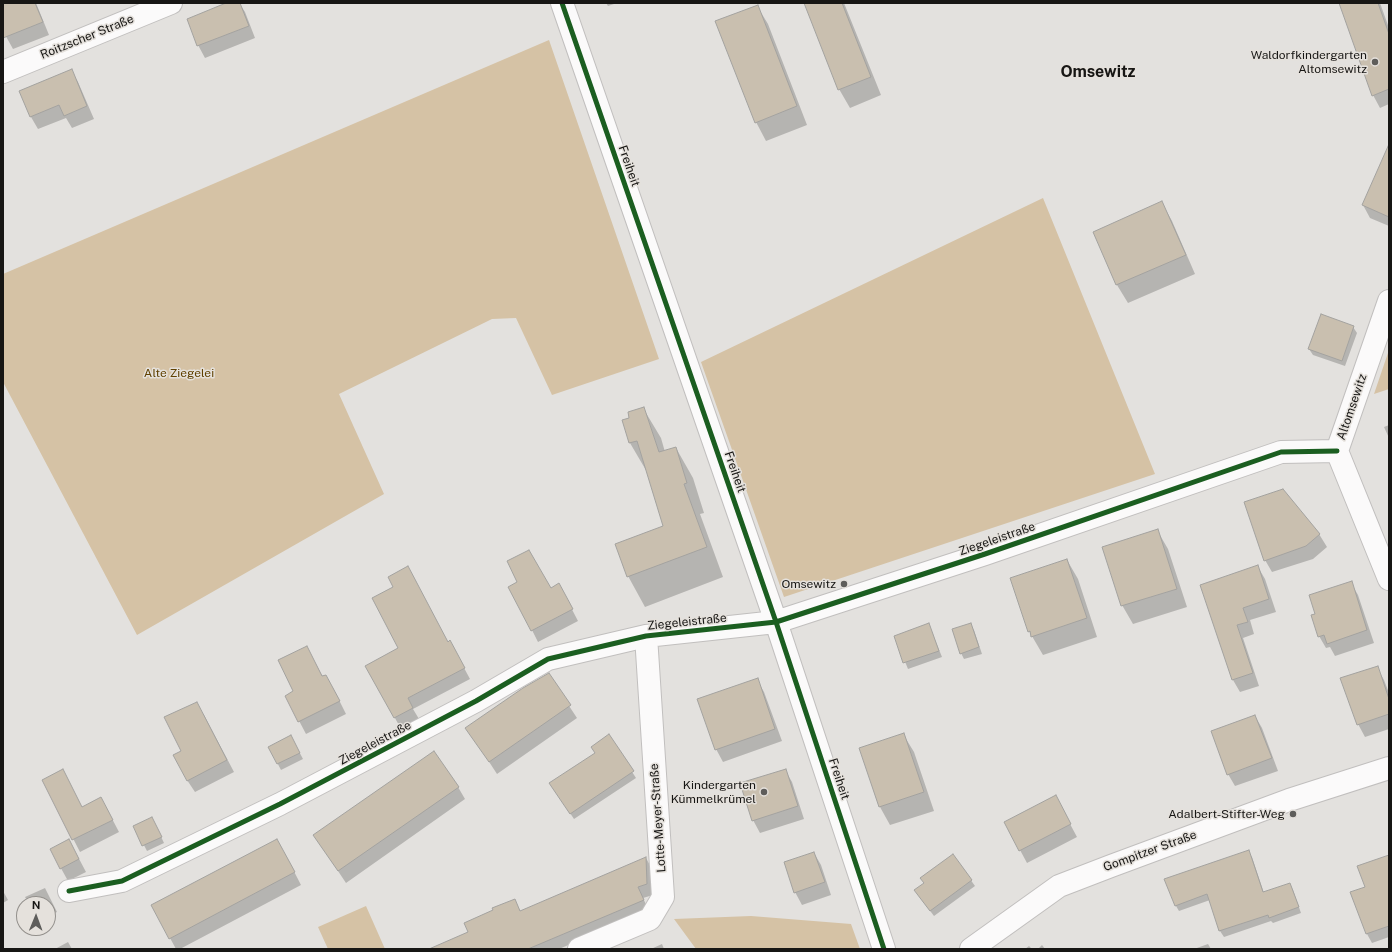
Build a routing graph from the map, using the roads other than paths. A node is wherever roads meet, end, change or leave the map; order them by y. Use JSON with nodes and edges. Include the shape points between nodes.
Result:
{"nodes":[{"id":1,"x":171,"y":3,"type":"edge"},
{"id":2,"x":562,"y":3,"type":"edge"},
{"id":3,"x":3,"y":72,"type":"edge"},
{"id":4,"x":1389,"y":301,"type":"edge"},
{"id":5,"x":1337,"y":451,"type":"junction"},
{"id":6,"x":1389,"y":579,"type":"edge"},
{"id":7,"x":776,"y":622,"type":"junction"},
{"id":8,"x":646,"y":636,"type":"junction"},
{"id":9,"x":1389,"y":768,"type":"edge"},
{"id":10,"x":69,"y":891,"type":"dead end"},
{"id":11,"x":579,"y":949,"type":"edge"},
{"id":12,"x":884,"y":949,"type":"edge"},
{"id":13,"x":971,"y":949,"type":"edge"}],
"edges":[{"from":1,"to":3,"type":"street","name":"Roitzscher Straße"},
{"from":2,"to":7,"type":"street","name":"Freiheit"},
{"from":4,"to":5,"type":"street","name":"Altomsewitz"},
{"from":5,"to":6,"type":"street","name":"Altomsewitz"},
{"from":5,"to":7,"type":"street","name":"Ziegeleistraße","via":[[1281,452],[985,554]]},
{"from":7,"to":8,"type":"street","name":"Ziegeleistraße"},
{"from":7,"to":12,"type":"street","name":"Freiheit"},
{"from":8,"to":10,"type":"street","name":"Ziegeleistraße","via":[[548,659],[476,701],[280,804],[122,881]]},
{"from":8,"to":11,"type":"street","name":"Lotte-Meyer-Straße","via":[[663,898],[650,919]]},
{"from":9,"to":13,"type":"street","name":"Gompitzer Straße","via":[[1289,800],[1059,886]]}]}
